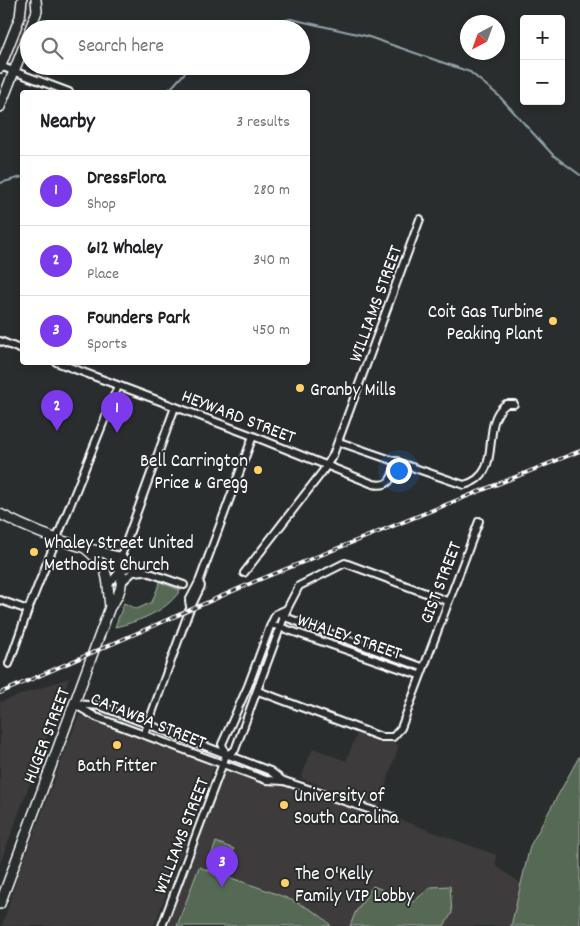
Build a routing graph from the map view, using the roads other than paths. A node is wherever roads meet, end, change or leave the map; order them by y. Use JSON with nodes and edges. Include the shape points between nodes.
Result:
{"nodes":[{"id":1,"x":22,"y":0,"type":"edge"},
{"id":2,"x":36,"y":0,"type":"edge"},
{"id":3,"x":33,"y":20,"type":"edge"},
{"id":4,"x":20,"y":56,"type":"edge"},
{"id":5,"x":0,"y":66,"type":"edge"},
{"id":6,"x":14,"y":71,"type":"junction"},
{"id":7,"x":20,"y":73,"type":"edge"},
{"id":8,"x":24,"y":75,"type":"edge"},
{"id":9,"x":64,"y":90,"type":"edge"},
{"id":10,"x":0,"y":107,"type":"edge"},
{"id":11,"x":420,"y":219,"type":"dead end"},
{"id":12,"x":0,"y":341,"type":"edge"},
{"id":13,"x":20,"y":349,"type":"edge"},
{"id":14,"x":64,"y":365,"type":"edge"},
{"id":15,"x":118,"y":386,"type":"junction"},
{"id":16,"x":514,"y":404,"type":"dead end"},
{"id":17,"x":175,"y":407,"type":"junction"},
{"id":18,"x":253,"y":436,"type":"junction"},
{"id":19,"x":339,"y":442,"type":"junction"},
{"id":20,"x":397,"y":461,"type":"junction"},
{"id":21,"x":327,"y":466,"type":"junction"},
{"id":22,"x":0,"y":514,"type":"edge"},
{"id":23,"x":479,"y":521,"type":"dead end"},
{"id":24,"x":57,"y":538,"type":"junction"},
{"id":25,"x":84,"y":548,"type":"junction"},
{"id":26,"x":104,"y":552,"type":"junction"},
{"id":27,"x":120,"y":556,"type":"junction"},
{"id":28,"x":137,"y":565,"type":"junction"},
{"id":29,"x":120,"y":571,"type":"junction"},
{"id":30,"x":144,"y":571,"type":"junction"},
{"id":31,"x":244,"y":573,"type":"dead end"},
{"id":32,"x":122,"y":582,"type":"junction"},
{"id":33,"x":109,"y":584,"type":"junction"},
{"id":34,"x":184,"y":585,"type":"dead end"},
{"id":35,"x":0,"y":600,"type":"edge"},
{"id":36,"x":447,"y":601,"type":"junction"},
{"id":37,"x":110,"y":606,"type":"junction"},
{"id":38,"x":28,"y":610,"type":"junction"},
{"id":39,"x":286,"y":610,"type":"junction"},
{"id":40,"x":276,"y":614,"type":"junction"},
{"id":41,"x":285,"y":617,"type":"junction"},
{"id":42,"x":271,"y":624,"type":"junction"},
{"id":43,"x":281,"y":628,"type":"junction"},
{"id":44,"x":9,"y":664,"type":"dead end"},
{"id":45,"x":422,"y":667,"type":"junction"},
{"id":46,"x":419,"y":675,"type":"junction"},
{"id":47,"x":258,"y":691,"type":"junction"},
{"id":48,"x":74,"y":704,"type":"junction"},
{"id":49,"x":148,"y":724,"type":"junction"},
{"id":50,"x":144,"y":735,"type":"junction"},
{"id":51,"x":226,"y":754,"type":"junction"},
{"id":52,"x":223,"y":764,"type":"junction"},
{"id":53,"x":284,"y":782,"type":"junction"},
{"id":54,"x":392,"y":818,"type":"dead end"},
{"id":55,"x":0,"y":904,"type":"edge"},
{"id":56,"x":162,"y":926,"type":"edge"}],
"edges":[{"from":1,"to":5,"type":"main road","via":[[20,16]]},
{"from":2,"to":3,"type":"main road"},
{"from":4,"to":6,"type":"main road"},
{"from":5,"to":6,"type":"street"},
{"from":6,"to":7,"type":"street"},
{"from":6,"to":10,"type":"main road"},
{"from":8,"to":9,"type":"street"},
{"from":11,"to":19,"type":"street","name":"WILLIAMS STREET"},
{"from":12,"to":13,"type":"street"},
{"from":14,"to":15,"type":"street","name":"HEYWARD STREET"},
{"from":15,"to":17,"type":"street","name":"HEYWARD STREET"},
{"from":15,"to":24,"type":"street"},
{"from":16,"to":20,"type":"street","via":[[506,404],[495,416],[490,453],[480,480],[455,484]]},
{"from":17,"to":18,"type":"street","name":"HEYWARD STREET"},
{"from":17,"to":27,"type":"street"},
{"from":18,"to":21,"type":"street","name":"HEYWARD STREET"},
{"from":18,"to":49,"type":"street","via":[[199,582],[201,586],[190,606]]},
{"from":19,"to":20,"type":"street"},
{"from":19,"to":21,"type":"street","name":"WILLIAMS STREET"},
{"from":20,"to":21,"type":"street","name":"HEYWARD STREET","via":[[391,478],[381,486]]},
{"from":21,"to":31,"type":"street","name":"WILLIAMS STREET"},
{"from":22,"to":24,"type":"main road"},
{"from":23,"to":36,"type":"street","name":"GIST STREET"},
{"from":24,"to":25,"type":"main road"},
{"from":24,"to":38,"type":"street"},
{"from":25,"to":26,"type":"main road"},
{"from":25,"to":33,"type":"main road","via":[[105,568]]},
{"from":26,"to":27,"type":"street"},
{"from":26,"to":29,"type":"main road","via":[[113,558]]},
{"from":27,"to":28,"type":"street"},
{"from":28,"to":29,"type":"street"},
{"from":28,"to":30,"type":"street"},
{"from":29,"to":32,"type":"main road"},
{"from":29,"to":33,"type":"street"},
{"from":30,"to":32,"type":"street","via":[[133,572]]},
{"from":30,"to":34,"type":"street"},
{"from":32,"to":37,"type":"main road","via":[[119,597]]},
{"from":33,"to":37,"type":"main road"},
{"from":35,"to":38,"type":"street"},
{"from":36,"to":39,"type":"street","via":[[345,563],[299,586]]},
{"from":36,"to":45,"type":"street","name":"GIST STREET"},
{"from":37,"to":48,"type":"main road","name":"HUGER STREET"},
{"from":38,"to":44,"type":"street"},
{"from":39,"to":40,"type":"street"},
{"from":39,"to":41,"type":"street","name":"WILLIAMS STREET"},
{"from":40,"to":41,"type":"street","name":"WHALEY STREET"},
{"from":40,"to":42,"type":"street","name":"WILLIAMS STREET"},
{"from":41,"to":43,"type":"street","name":"WILLIAMS STREET"},
{"from":41,"to":45,"type":"street","name":"WHALEY STREET"},
{"from":42,"to":43,"type":"street","name":"WHALEY STREET"},
{"from":42,"to":51,"type":"street","name":"WILLIAMS STREET","via":[[222,744]]},
{"from":43,"to":46,"type":"street","name":"WHALEY STREET"},
{"from":43,"to":47,"type":"street","name":"WILLIAMS STREET"},
{"from":45,"to":46,"type":"street","name":"GIST STREET"},
{"from":46,"to":47,"type":"street","name":"GIST STREET","via":[[401,728],[393,737],[381,737]]},
{"from":47,"to":51,"type":"street","name":"WILLIAMS STREET","via":[[235,750]]},
{"from":48,"to":49,"type":"street","name":"CATAWBA STREET","via":[[100,706]]},
{"from":48,"to":50,"type":"street","name":"CATAWBA STREET","via":[[96,717]]},
{"from":48,"to":55,"type":"main road","name":"HUGER STREET"},
{"from":49,"to":50,"type":"street"},
{"from":49,"to":51,"type":"street","name":"CATAWBA STREET"},
{"from":50,"to":52,"type":"street","name":"CATAWBA STREET"},
{"from":51,"to":52,"type":"street","name":"WILLIAMS STREET"},
{"from":51,"to":53,"type":"street","name":"CATAWBA STREET","via":[[270,771]]},
{"from":52,"to":53,"type":"street","name":"CATAWBA STREET","via":[[266,780]]},
{"from":52,"to":56,"type":"street","name":"WILLIAMS STREET"},
{"from":53,"to":54,"type":"street","name":"CATAWBA STREET"}]}
